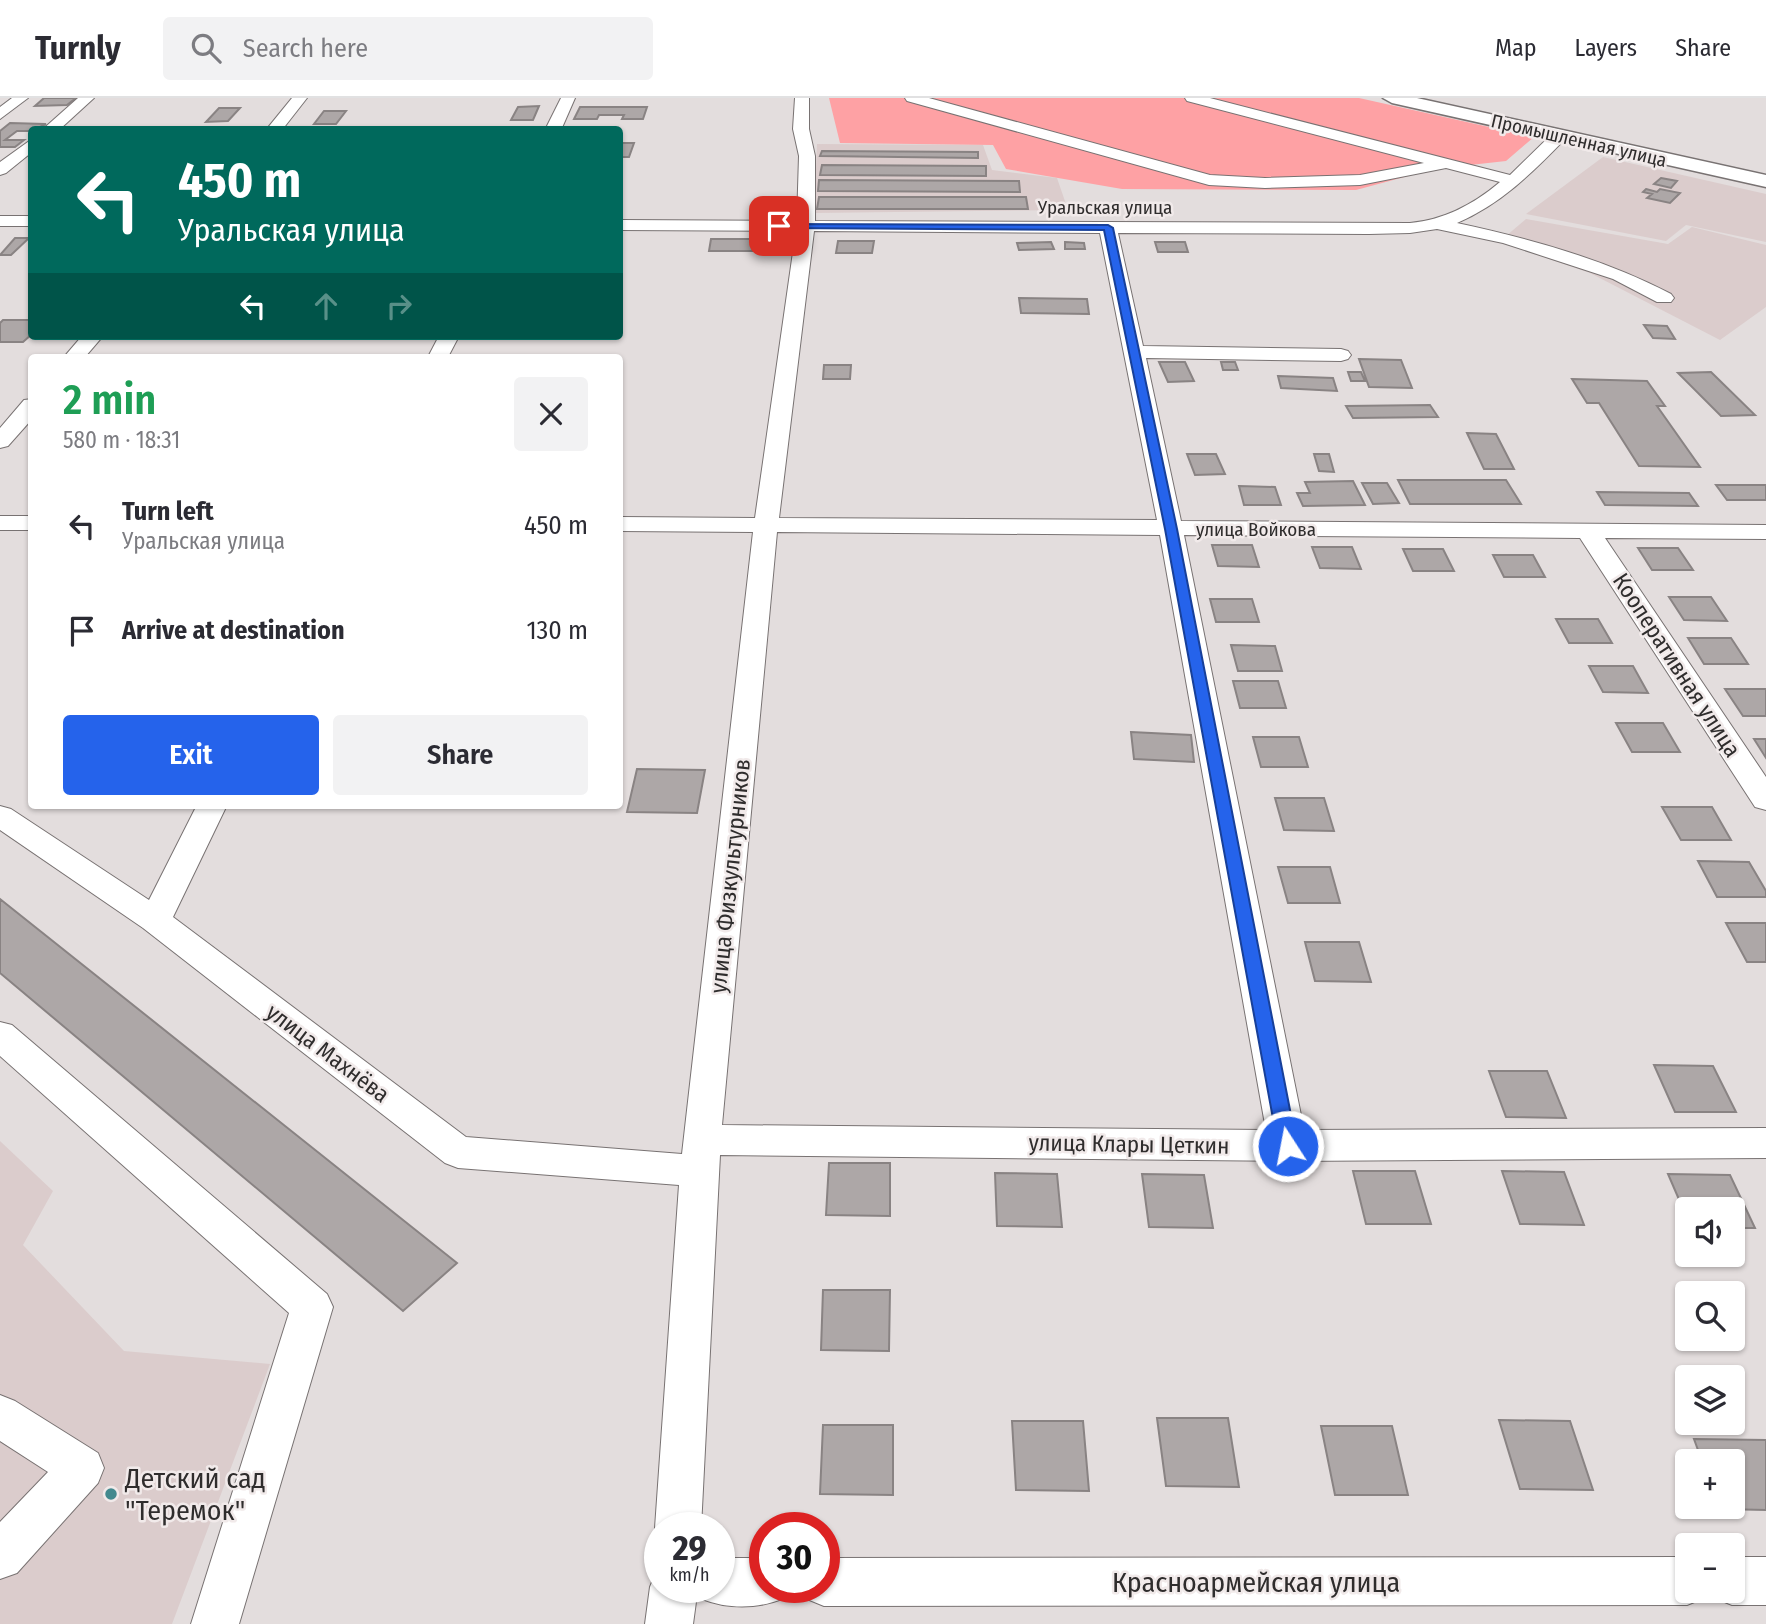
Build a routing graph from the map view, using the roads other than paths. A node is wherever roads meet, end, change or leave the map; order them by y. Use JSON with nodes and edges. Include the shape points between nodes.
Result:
{"nodes":[{"id":1,"x":21,"y":98,"type":"edge"},
{"id":2,"x":87,"y":98,"type":"edge"},
{"id":3,"x":300,"y":98,"type":"edge"},
{"id":4,"x":568,"y":98,"type":"edge"},
{"id":5,"x":802,"y":98,"type":"edge"},
{"id":6,"x":912,"y":98,"type":"edge"},
{"id":7,"x":1192,"y":98,"type":"edge"},
{"id":8,"x":1392,"y":98,"type":"edge"},
{"id":9,"x":0,"y":114,"type":"edge"},
{"id":10,"x":54,"y":126,"type":"edge"},
{"id":11,"x":276,"y":126,"type":"edge"},
{"id":12,"x":555,"y":126,"type":"edge"},
{"id":13,"x":1559,"y":135,"type":"junction"},
{"id":14,"x":28,"y":147,"type":"edge"},
{"id":15,"x":1447,"y":163,"type":"junction"},
{"id":16,"x":0,"y":170,"type":"edge"},
{"id":17,"x":1515,"y":181,"type":"junction"},
{"id":18,"x":1766,"y":181,"type":"edge"},
{"id":19,"x":0,"y":221,"type":"edge"},
{"id":20,"x":28,"y":221,"type":"edge"},
{"id":21,"x":1436,"y":224,"type":"junction"},
{"id":22,"x":623,"y":225,"type":"edge"},
{"id":23,"x":806,"y":226,"type":"junction"},
{"id":24,"x":1108,"y":228,"type":"junction"},
{"id":25,"x":1664,"y":299,"type":"dead end"},
{"id":26,"x":89,"y":340,"type":"edge"},
{"id":27,"x":1135,"y":352,"type":"junction"},
{"id":28,"x":77,"y":354,"type":"edge"},
{"id":29,"x":1341,"y":355,"type":"dead end"},
{"id":30,"x":28,"y":410,"type":"edge"},
{"id":31,"x":0,"y":441,"type":"edge"},
{"id":32,"x":0,"y":523,"type":"edge"},
{"id":33,"x":28,"y":523,"type":"edge"},
{"id":34,"x":623,"y":524,"type":"edge"},
{"id":35,"x":766,"y":524,"type":"junction"},
{"id":36,"x":1171,"y":529,"type":"junction"},
{"id":37,"x":1588,"y":531,"type":"junction"},
{"id":38,"x":1766,"y":532,"type":"edge"},
{"id":39,"x":1766,"y":800,"type":"edge"},
{"id":40,"x":210,"y":809,"type":"edge"},
{"id":41,"x":0,"y":816,"type":"edge"},
{"id":42,"x":155,"y":920,"type":"junction"},
{"id":43,"x":0,"y":1035,"type":"edge"},
{"id":44,"x":1766,"y":1143,"type":"edge"},
{"id":45,"x":1288,"y":1146,"type":"junction"},
{"id":46,"x":701,"y":1155,"type":"junction"},
{"id":47,"x":0,"y":1416,"type":"edge"},
{"id":48,"x":679,"y":1512,"type":"edge"},
{"id":49,"x":0,"y":1556,"type":"edge"},
{"id":50,"x":1675,"y":1581,"type":"edge"},
{"id":51,"x":1745,"y":1581,"type":"edge"},
{"id":52,"x":1766,"y":1581,"type":"edge"},
{"id":53,"x":840,"y":1582,"type":"edge"},
{"id":54,"x":672,"y":1603,"type":"edge"},
{"id":55,"x":215,"y":1624,"type":"edge"},
{"id":56,"x":669,"y":1624,"type":"edge"}],
"edges":[{"from":1,"to":9,"type":"street"},
{"from":2,"to":10,"type":"street"},
{"from":3,"to":11,"type":"street"},
{"from":4,"to":12,"type":"street"},
{"from":5,"to":23,"type":"street","name":"улица Физкультурников"},
{"from":6,"to":15,"type":"street","via":[[1209,180],[1360,180]]},
{"from":7,"to":15,"type":"street"},
{"from":8,"to":13,"type":"main road","name":"Промышленная улица"},
{"from":13,"to":17,"type":"street","name":"Уральская улица"},
{"from":13,"to":18,"type":"main road","name":"Промышленная улица"},
{"from":14,"to":16,"type":"street"},
{"from":15,"to":17,"type":"street"},
{"from":17,"to":21,"type":"street","name":"Уральская улица"},
{"from":19,"to":20,"type":"street"},
{"from":21,"to":24,"type":"street","name":"Уральская улица","via":[[1369,229]]},
{"from":21,"to":25,"type":"street","via":[[1507,239],[1620,275]]},
{"from":22,"to":23,"type":"street","name":"Уральская улица"},
{"from":23,"to":24,"type":"street","name":"Уральская улица"},
{"from":23,"to":35,"type":"street","name":"улица Физкультурников"},
{"from":24,"to":27,"type":"street"},
{"from":26,"to":28,"type":"street"},
{"from":27,"to":29,"type":"street"},
{"from":27,"to":36,"type":"street"},
{"from":30,"to":31,"type":"street"},
{"from":32,"to":33,"type":"street"},
{"from":34,"to":35,"type":"street","name":"улица Войкова"},
{"from":35,"to":36,"type":"street","name":"улица Войкова"},
{"from":35,"to":46,"type":"street","name":"улица Физкультурников"},
{"from":36,"to":37,"type":"street","name":"улица Войкова"},
{"from":36,"to":45,"type":"street"},
{"from":37,"to":38,"type":"street","name":"улица Войкова"},
{"from":37,"to":39,"type":"street","name":"Кооперативная улица"},
{"from":40,"to":42,"type":"street"},
{"from":41,"to":42,"type":"street","name":"улица Махнёва"},
{"from":42,"to":46,"type":"street","name":"улица Махнёва","via":[[458,1152]]},
{"from":43,"to":55,"type":"street","via":[[312,1307]]},
{"from":44,"to":45,"type":"street","name":"улица Клары Цеткин"},
{"from":45,"to":46,"type":"street","name":"улица Клары Цеткин"},
{"from":46,"to":48,"type":"street","name":"улица Физкультурников"},
{"from":47,"to":49,"type":"street","via":[[82,1468]]},
{"from":50,"to":53,"type":"street","name":"Красноармейская улица"},
{"from":51,"to":52,"type":"street"},
{"from":54,"to":56,"type":"street"}]}
